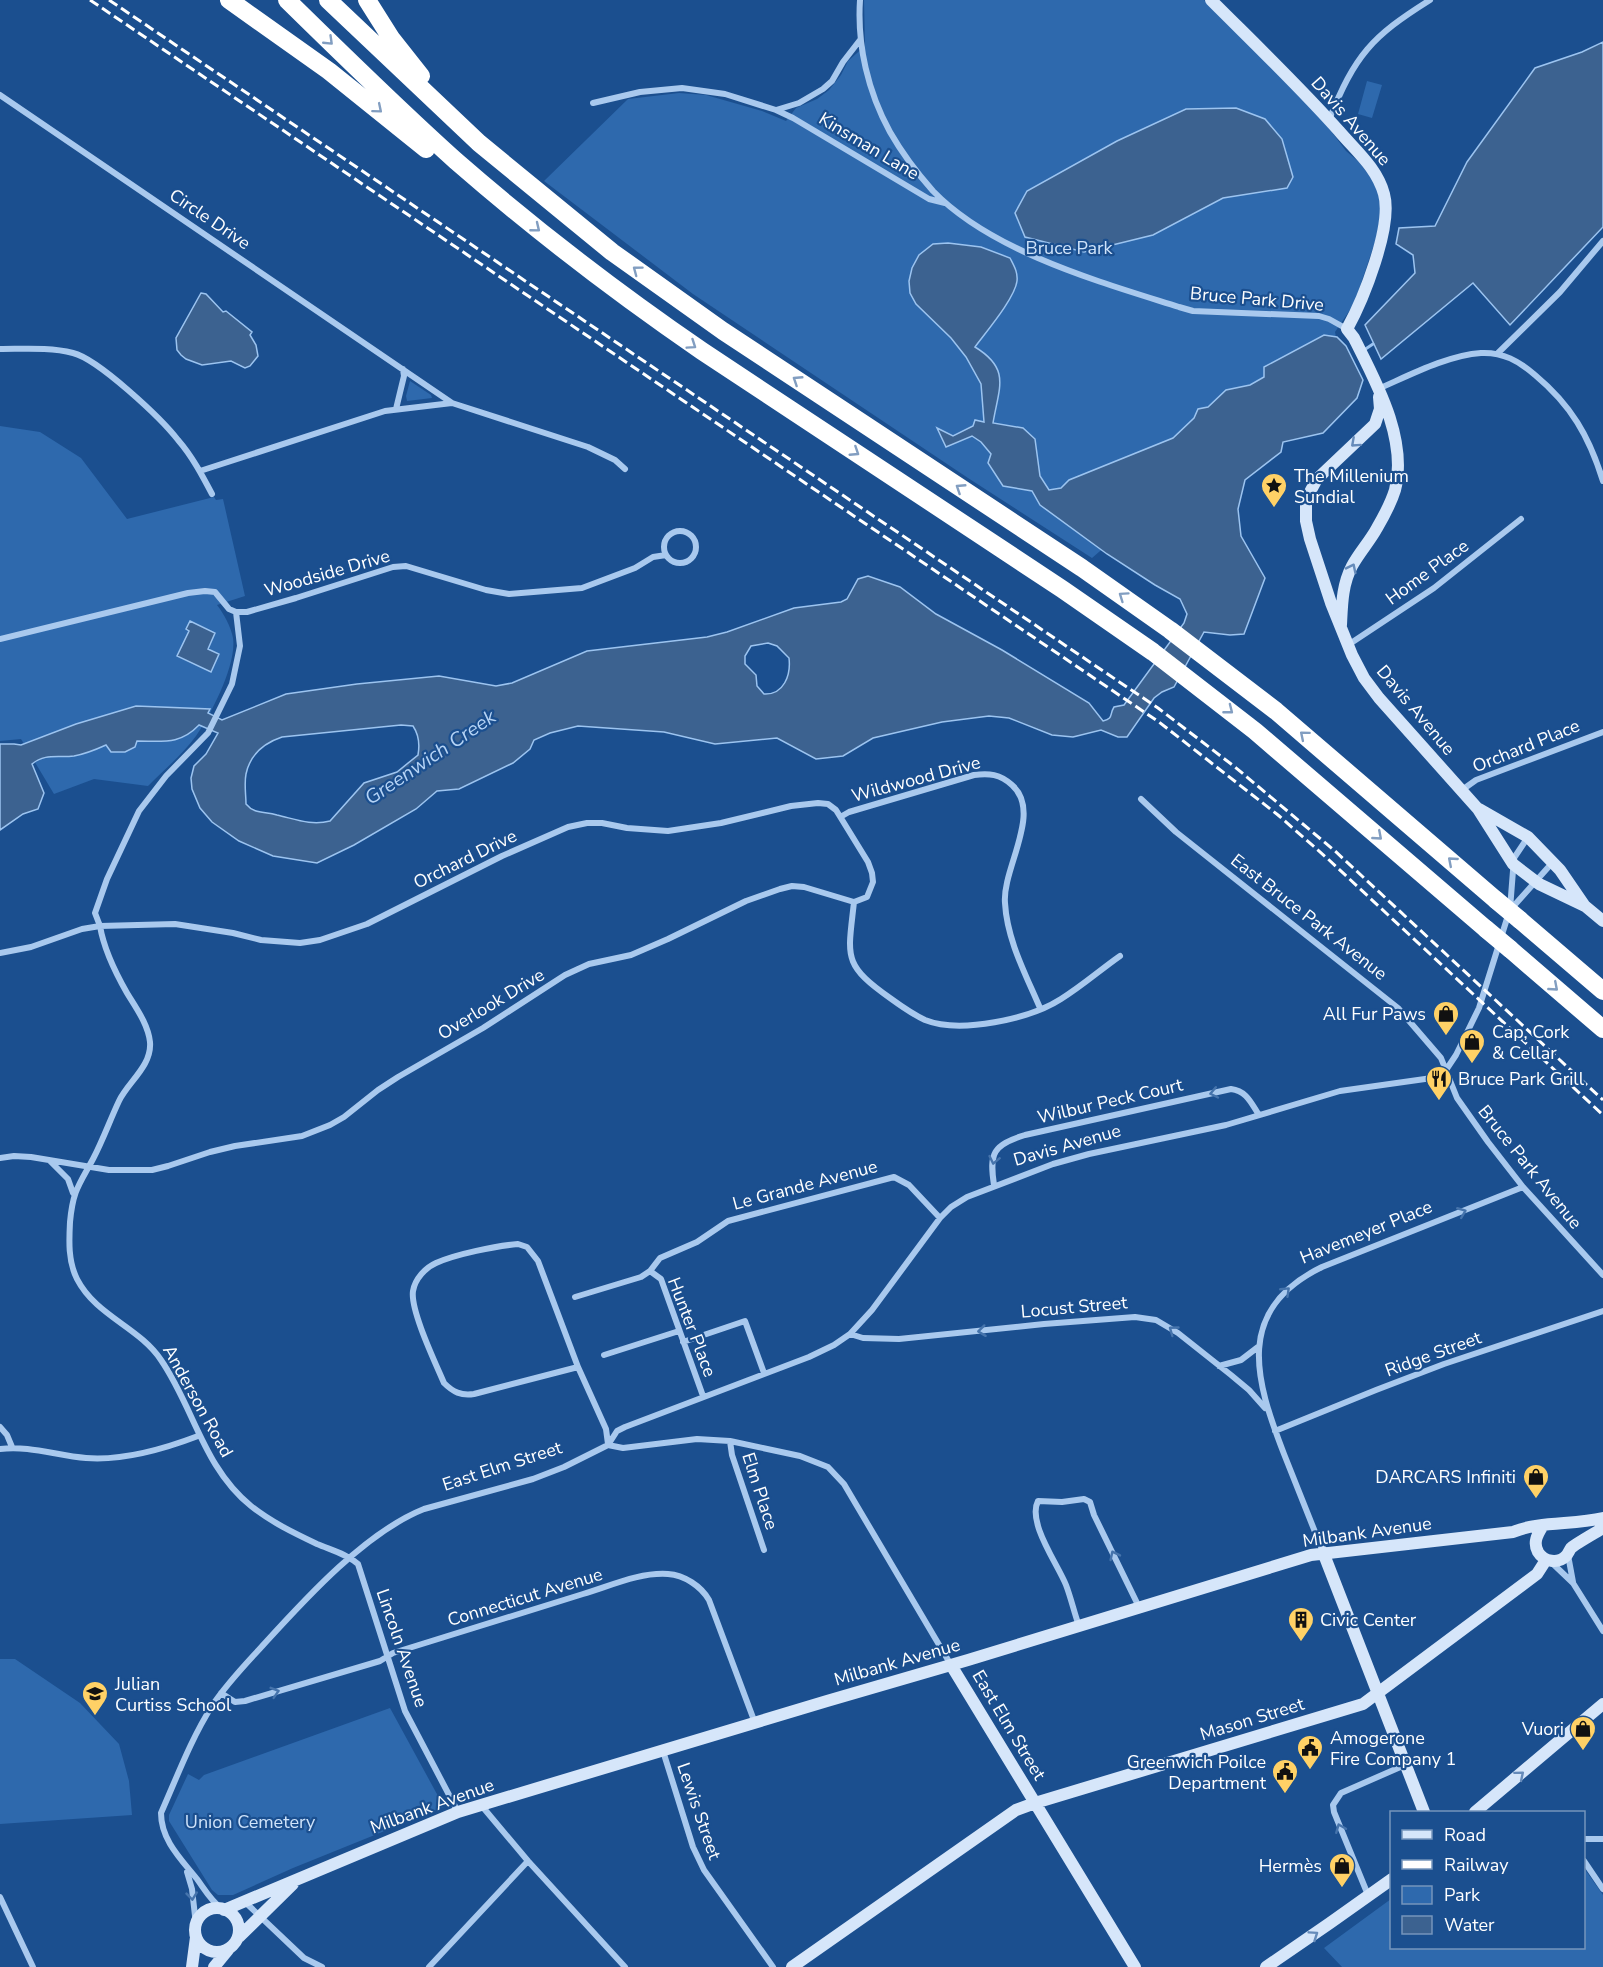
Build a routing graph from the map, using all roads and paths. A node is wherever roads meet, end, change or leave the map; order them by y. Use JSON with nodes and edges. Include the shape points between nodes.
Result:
{"nodes":[{"id":1,"x":229,"y":0,"type":"edge"},
{"id":2,"x":287,"y":0,"type":"edge"},
{"id":3,"x":328,"y":0,"type":"edge"},
{"id":4,"x":367,"y":0,"type":"edge"},
{"id":5,"x":860,"y":0,"type":"edge"},
{"id":6,"x":1211,"y":0,"type":"edge"},
{"id":7,"x":1430,"y":0,"type":"edge"},
{"id":8,"x":861,"y":40,"type":"junction"},
{"id":9,"x":0,"y":95,"type":"edge"},
{"id":10,"x":593,"y":103,"type":"dead end"},
{"id":11,"x":776,"y":110,"type":"junction"},
{"id":12,"x":1329,"y":120,"type":"junction"},
{"id":13,"x":479,"y":143,"type":"junction"},
{"id":14,"x":948,"y":204,"type":"junction"},
{"id":15,"x":508,"y":205,"type":"junction"},
{"id":16,"x":1603,"y":241,"type":"edge"},
{"id":17,"x":1350,"y":333,"type":"junction"},
{"id":18,"x":0,"y":349,"type":"edge"},
{"id":19,"x":1498,"y":353,"type":"junction"},
{"id":20,"x":403,"y":369,"type":"junction"},
{"id":21,"x":1378,"y":391,"type":"junction"},
{"id":22,"x":452,"y":403,"type":"junction"},
{"id":23,"x":396,"y":409,"type":"junction"},
{"id":24,"x":625,"y":469,"type":"dead end"},
{"id":25,"x":200,"y":471,"type":"junction"},
{"id":26,"x":1603,"y":481,"type":"edge"},
{"id":27,"x":212,"y":494,"type":"dead end"},
{"id":28,"x":1521,"y":519,"type":"dead end"},
{"id":29,"x":666,"y":555,"type":"junction"},
{"id":30,"x":236,"y":612,"type":"junction"},
{"id":31,"x":1341,"y":625,"type":"junction"},
{"id":32,"x":0,"y":639,"type":"edge"},
{"id":33,"x":1348,"y":645,"type":"junction"},
{"id":34,"x":1603,"y":732,"type":"edge"},
{"id":35,"x":1462,"y":790,"type":"junction"},
{"id":36,"x":1141,"y":799,"type":"dead end"},
{"id":37,"x":1478,"y":809,"type":"junction"},
{"id":38,"x":842,"y":816,"type":"junction"},
{"id":39,"x":1528,"y":837,"type":"junction"},
{"id":40,"x":1553,"y":862,"type":"junction"},
{"id":41,"x":1513,"y":864,"type":"junction"},
{"id":42,"x":1535,"y":881,"type":"junction"},
{"id":43,"x":854,"y":902,"type":"junction"},
{"id":44,"x":1585,"y":906,"type":"junction"},
{"id":45,"x":1509,"y":909,"type":"junction"},
{"id":46,"x":1603,"y":921,"type":"edge"},
{"id":47,"x":100,"y":927,"type":"junction"},
{"id":48,"x":0,"y":953,"type":"edge"},
{"id":49,"x":1120,"y":956,"type":"dead end"},
{"id":50,"x":1603,"y":991,"type":"edge"},
{"id":51,"x":1040,"y":1008,"type":"junction"},
{"id":52,"x":1603,"y":1029,"type":"edge"},
{"id":53,"x":1446,"y":1070,"type":"junction"},
{"id":54,"x":1259,"y":1115,"type":"junction"},
{"id":55,"x":0,"y":1158,"type":"edge"},
{"id":56,"x":47,"y":1159,"type":"junction"},
{"id":57,"x":88,"y":1167,"type":"junction"},
{"id":58,"x":994,"y":1185,"type":"junction"},
{"id":59,"x":1523,"y":1188,"type":"junction"},
{"id":60,"x":74,"y":1196,"type":"junction"},
{"id":61,"x":940,"y":1218,"type":"junction"},
{"id":62,"x":650,"y":1271,"type":"junction"},
{"id":63,"x":1603,"y":1275,"type":"edge"},
{"id":64,"x":575,"y":1297,"type":"dead end"},
{"id":65,"x":1603,"y":1311,"type":"edge"},
{"id":66,"x":679,"y":1331,"type":"junction"},
{"id":67,"x":850,"y":1334,"type":"junction"},
{"id":68,"x":683,"y":1342,"type":"junction"},
{"id":69,"x":1259,"y":1345,"type":"junction"},
{"id":70,"x":604,"y":1355,"type":"dead end"},
{"id":71,"x":1219,"y":1366,"type":"junction"},
{"id":72,"x":578,"y":1367,"type":"junction"},
{"id":73,"x":764,"y":1373,"type":"junction"},
{"id":74,"x":703,"y":1396,"type":"junction"},
{"id":75,"x":1269,"y":1412,"type":"junction"},
{"id":76,"x":0,"y":1427,"type":"edge"},
{"id":77,"x":1275,"y":1431,"type":"junction"},
{"id":78,"x":198,"y":1436,"type":"junction"},
{"id":79,"x":730,"y":1441,"type":"junction"},
{"id":80,"x":608,"y":1445,"type":"junction"},
{"id":81,"x":12,"y":1448,"type":"junction"},
{"id":82,"x":0,"y":1449,"type":"edge"},
{"id":83,"x":1603,"y":1518,"type":"edge"},
{"id":84,"x":1563,"y":1524,"type":"junction"},
{"id":85,"x":1542,"y":1527,"type":"junction"},
{"id":86,"x":1603,"y":1528,"type":"edge"},
{"id":87,"x":1513,"y":1532,"type":"junction"},
{"id":88,"x":1536,"y":1549,"type":"junction"},
{"id":89,"x":764,"y":1550,"type":"dead end"},
{"id":90,"x":1323,"y":1552,"type":"junction"},
{"id":91,"x":1569,"y":1552,"type":"junction"},
{"id":92,"x":351,"y":1558,"type":"junction"},
{"id":93,"x":1548,"y":1561,"type":"junction"},
{"id":94,"x":1573,"y":1583,"type":"junction"},
{"id":95,"x":1139,"y":1607,"type":"junction"},
{"id":96,"x":1079,"y":1626,"type":"junction"},
{"id":97,"x":1603,"y":1631,"type":"edge"},
{"id":98,"x":387,"y":1656,"type":"junction"},
{"id":99,"x":951,"y":1665,"type":"junction"},
{"id":100,"x":220,"y":1693,"type":"junction"},
{"id":101,"x":1378,"y":1694,"type":"junction"},
{"id":102,"x":1603,"y":1704,"type":"edge"},
{"id":103,"x":755,"y":1723,"type":"junction"},
{"id":104,"x":663,"y":1751,"type":"junction"},
{"id":105,"x":1406,"y":1765,"type":"junction"},
{"id":106,"x":1035,"y":1803,"type":"junction"},
{"id":107,"x":481,"y":1805,"type":"junction"},
{"id":108,"x":1424,"y":1811,"type":"edge"},
{"id":109,"x":1476,"y":1811,"type":"edge"},
{"id":110,"x":458,"y":1812,"type":"junction"},
{"id":111,"x":1585,"y":1839,"type":"edge"},
{"id":112,"x":1603,"y":1839,"type":"edge"},
{"id":113,"x":528,"y":1861,"type":"junction"},
{"id":114,"x":1585,"y":1862,"type":"edge"},
{"id":115,"x":186,"y":1868,"type":"junction"},
{"id":116,"x":303,"y":1875,"type":"junction"},
{"id":117,"x":1390,"y":1880,"type":"edge"},
{"id":118,"x":1603,"y":1889,"type":"edge"},
{"id":119,"x":1368,"y":1896,"type":"junction"},
{"id":120,"x":0,"y":1897,"type":"edge"},
{"id":121,"x":244,"y":1902,"type":"junction"},
{"id":122,"x":223,"y":1909,"type":"junction"},
{"id":123,"x":259,"y":1916,"type":"junction"},
{"id":124,"x":196,"y":1931,"type":"junction"},
{"id":125,"x":239,"y":1937,"type":"junction"},
{"id":126,"x":228,"y":1950,"type":"junction"},
{"id":127,"x":33,"y":1967,"type":"edge"},
{"id":128,"x":192,"y":1967,"type":"edge"},
{"id":129,"x":214,"y":1967,"type":"edge"},
{"id":130,"x":322,"y":1967,"type":"edge"},
{"id":131,"x":429,"y":1967,"type":"edge"},
{"id":132,"x":625,"y":1967,"type":"edge"},
{"id":133,"x":773,"y":1967,"type":"edge"},
{"id":134,"x":792,"y":1967,"type":"edge"},
{"id":135,"x":1135,"y":1967,"type":"edge"},
{"id":136,"x":1266,"y":1967,"type":"edge"}],
"edges":[{"from":1,"to":15,"type":"highway","one_way":true,"via":[[329,71],[456,172]]},
{"from":2,"to":15,"type":"highway","one_way":true,"via":[[430,137]]},
{"from":3,"to":13,"type":"highway"},
{"from":4,"to":13,"type":"highway","via":[[406,58]]},
{"from":5,"to":8,"type":"street","name":"Bruce Park Drive"},
{"from":6,"to":12,"type":"main road","name":"Davis Avenue"},
{"from":7,"to":12,"type":"street","via":[[1369,45],[1353,67]]},
{"from":8,"to":11,"type":"street","name":"Kinsman Lane","via":[[823,89]]},
{"from":8,"to":14,"type":"street","name":"Bruce Park Drive","via":[[865,67],[883,119],[920,174]]},
{"from":9,"to":20,"type":"street","name":"Circle Drive"},
{"from":10,"to":11,"type":"street","name":"Kinsman Lane","via":[[640,92],[682,88],[724,94]]},
{"from":11,"to":14,"type":"street","name":"Kinsman Lane","via":[[929,199]]},
{"from":12,"to":17,"type":"main road","name":"Davis Avenue","via":[[1370,166],[1387,210]]},
{"from":45,"to":13,"type":"highway","one_way":true,"via":[[1200,651],[667,292],[576,224]]},
{"from":14,"to":17,"type":"street","name":"Bruce Park Drive","via":[[999,238],[1052,263],[1179,307],[1319,316]]},
{"from":15,"to":52,"type":"highway","one_way":true,"bridge":true,"via":[[673,332],[1071,595],[1183,674]]},
{"from":16,"to":19,"type":"street","via":[[1560,292]]},
{"from":17,"to":21,"type":"main road","name":"Davis Avenue"},
{"from":18,"to":25,"type":"street","via":[[59,351],[85,357],[168,428]]},
{"from":19,"to":21,"type":"street","via":[[1468,355],[1442,363]]},
{"from":19,"to":26,"type":"street","via":[[1530,371],[1572,412],[1595,455]]},
{"from":20,"to":22,"type":"street","name":"Circle Drive"},
{"from":20,"to":23,"type":"street"},
{"from":31,"to":21,"type":"main road","name":"Davis Avenue","one_way":true,"via":[[1345,583],[1395,491],[1395,440]]},
{"from":21,"to":31,"type":"main road","name":"Davis Avenue","one_way":true,"via":[[1380,409],[1375,424],[1317,479],[1306,504],[1310,539]]},
{"from":22,"to":23,"type":"street"},
{"from":22,"to":24,"type":"street","via":[[579,443],[603,453]]},
{"from":23,"to":25,"type":"street"},
{"from":25,"to":27,"type":"street"},
{"from":28,"to":33,"type":"street","name":"Home Place","via":[[1434,588]]},
{"from":29,"to":29,"type":"street","name":"Woodside Drive","via":[[671,561],[688,561],[696,549],[694,539],[686,531],[671,533],[664,542]]},
{"from":29,"to":30,"type":"street","name":"Woodside Drive","via":[[582,588],[509,594],[406,566],[393,567],[296,598]]},
{"from":30,"to":32,"type":"street","via":[[214,592],[205,591]]},
{"from":30,"to":47,"type":"street","name":"Anderson Road","via":[[238,656],[232,684],[208,733],[139,811],[95,913]]},
{"from":31,"to":33,"type":"main road","name":"Davis Avenue"},
{"from":33,"to":35,"type":"main road","name":"Davis Avenue","via":[[1371,688]]},
{"from":34,"to":35,"type":"street","name":"Orchard Place","via":[[1476,780]]},
{"from":35,"to":37,"type":"main road","name":"Davis Avenue"},
{"from":36,"to":53,"type":"street","name":"East Bruce Park Avenue","via":[[1176,832],[1398,1008],[1441,1058]]},
{"from":37,"to":39,"type":"main road","name":"Davis Avenue"},
{"from":37,"to":41,"type":"main road","name":"Davis Avenue"},
{"from":38,"to":43,"type":"street","via":[[872,873],[867,897]]},
{"from":38,"to":47,"type":"street","name":"Orchard Drive","via":[[828,804],[818,803],[668,831],[602,823],[568,827],[367,924],[300,943],[175,924]]},
{"from":38,"to":51,"type":"street","name":"Wildwood Drive","via":[[974,775],[997,775],[1014,787],[1024,809],[1017,850],[1006,880],[1005,906],[1012,937]]},
{"from":39,"to":40,"type":"main road","name":"Davis Avenue"},
{"from":39,"to":41,"type":"street"},
{"from":40,"to":42,"type":"street"},
{"from":40,"to":44,"type":"main road","name":"Davis Avenue"},
{"from":41,"to":42,"type":"main road","name":"Davis Avenue"},
{"from":41,"to":45,"type":"street"},
{"from":42,"to":44,"type":"main road","name":"Davis Avenue"},
{"from":42,"to":45,"type":"street"},
{"from":43,"to":51,"type":"street","via":[[848,945],[852,961],[858,972],[908,1011],[944,1025],[969,1025],[1010,1020]]},
{"from":43,"to":57,"type":"street","name":"Overlook Drive","via":[[792,886],[746,902],[638,952],[582,967],[314,1132],[235,1146],[152,1170]]},
{"from":44,"to":46,"type":"main road"},
{"from":45,"to":50,"type":"highway"},
{"from":45,"to":53,"type":"street","via":[[1479,1008]]},
{"from":47,"to":48,"type":"street","name":"Orchard Drive"},
{"from":47,"to":57,"type":"street","name":"Anderson Road","via":[[103,942],[141,1017],[150,1044],[146,1061],[119,1101]]},
{"from":49,"to":51,"type":"street","via":[[1059,1000]]},
{"from":53,"to":54,"type":"street","name":"Davis Avenue","via":[[1432,1078],[1340,1090]]},
{"from":53,"to":59,"type":"street","name":"Bruce Park Avenue","via":[[1457,1098]]},
{"from":54,"to":58,"type":"street","name":"Davis Avenue","via":[[1190,1134],[1089,1154]]},
{"from":54,"to":58,"type":"street","name":"Wilbur Peck Court","one_way":true,"via":[[1246,1094],[1231,1089],[1025,1135],[1007,1141],[993,1154]]},
{"from":55,"to":56,"type":"street","name":"Overlook Drive"},
{"from":56,"to":57,"type":"street","name":"Overlook Drive"},
{"from":56,"to":60,"type":"street","via":[[68,1179]]},
{"from":57,"to":60,"type":"street","name":"Anderson Road"},
{"from":58,"to":61,"type":"street","name":"Davis Avenue","via":[[951,1207]]},
{"from":59,"to":63,"type":"street","name":"Bruce Park Avenue"},
{"from":69,"to":59,"type":"street","name":"Havemeyer Place","one_way":true,"via":[[1274,1303],[1306,1274]]},
{"from":60,"to":78,"type":"street","name":"Anderson Road","via":[[69,1254],[76,1278],[91,1299],[161,1359]]},
{"from":61,"to":62,"type":"street","name":"Le Grande Avenue","via":[[909,1185],[894,1177],[728,1221],[697,1242],[660,1258]]},
{"from":61,"to":67,"type":"street","name":"Davis Avenue"},
{"from":62,"to":64,"type":"street","name":"Le Grande Avenue"},
{"from":62,"to":66,"type":"street","name":"Hunter Place","via":[[661,1279]]},
{"from":65,"to":77,"type":"street","name":"Ridge Street","via":[[1444,1364]]},
{"from":66,"to":68,"type":"street","name":"Hunter Place"},
{"from":66,"to":70,"type":"street"},
{"from":71,"to":67,"type":"street","name":"Locust Street","one_way":true,"via":[[1164,1323],[1135,1317],[899,1339]]},
{"from":67,"to":73,"type":"street","name":"Davis Avenue","via":[[825,1350]]},
{"from":68,"to":73,"type":"street","via":[[745,1322]]},
{"from":68,"to":74,"type":"street","name":"Hunter Place"},
{"from":69,"to":71,"type":"street","via":[[1248,1357]]},
{"from":69,"to":75,"type":"street","name":"Havemeyer Place","via":[[1259,1372]]},
{"from":71,"to":75,"type":"street","name":"Locust Street"},
{"from":72,"to":72,"type":"street","via":[[538,1261],[527,1247],[508,1245],[435,1263],[415,1284],[415,1311],[444,1383],[452,1391],[474,1394]]},
{"from":72,"to":80,"type":"street","via":[[606,1429]]},
{"from":73,"to":74,"type":"street","name":"Davis Avenue"},
{"from":74,"to":80,"type":"street","name":"Davis Avenue","via":[[617,1431]]},
{"from":75,"to":77,"type":"street","name":"Havemeyer Place"},
{"from":76,"to":81,"type":"street"},
{"from":77,"to":90,"type":"street","name":"Havemeyer Place"},
{"from":78,"to":81,"type":"street","via":[[113,1459]]},
{"from":78,"to":92,"type":"street","name":"Anderson Road","via":[[222,1475],[250,1505],[289,1530]]},
{"from":79,"to":80,"type":"street","name":"East Elm Street","via":[[697,1439],[623,1448]]},
{"from":79,"to":89,"type":"street","name":"Elm Place"},
{"from":79,"to":99,"type":"street","name":"East Elm Street","via":[[800,1456],[836,1473]]},
{"from":80,"to":92,"type":"street","name":"East Elm Street","via":[[533,1479],[410,1515]]},
{"from":81,"to":82,"type":"street"},
{"from":83,"to":84,"type":"main road"},
{"from":84,"to":85,"type":"main road"},
{"from":84,"to":91,"type":"main road","via":[[1572,1542]]},
{"from":85,"to":87,"type":"main road","name":"Milbank Avenue"},
{"from":85,"to":88,"type":"main road","via":[[1535,1541]]},
{"from":86,"to":91,"type":"main road","name":"Mason Street"},
{"from":87,"to":88,"type":"main road"},
{"from":87,"to":90,"type":"main road","name":"Milbank Avenue"},
{"from":88,"to":93,"type":"main road"},
{"from":90,"to":95,"type":"main road","name":"Milbank Avenue"},
{"from":90,"to":101,"type":"main road","name":"Havemeyer Place"},
{"from":91,"to":93,"type":"main road","name":"Mason Street","via":[[1561,1560]]},
{"from":91,"to":94,"type":"street"},
{"from":92,"to":98,"type":"street","name":"Lincoln Avenue","via":[[357,1564]]},
{"from":92,"to":100,"type":"street","name":"East Elm Street","via":[[306,1598]]},
{"from":93,"to":94,"type":"street"},
{"from":93,"to":101,"type":"main road","name":"Mason Street","via":[[1537,1574]]},
{"from":94,"to":97,"type":"street"},
{"from":95,"to":96,"type":"main road","name":"Milbank Avenue"},
{"from":95,"to":96,"type":"street","one_way":true,"via":[[1089,1502],[1038,1501],[1035,1506],[1040,1535],[1055,1559]]},
{"from":96,"to":99,"type":"main road","name":"Milbank Avenue"},
{"from":100,"to":98,"type":"street","name":"Connecticut Avenue","one_way":true,"via":[[235,1702],[245,1701]]},
{"from":98,"to":103,"type":"street","name":"Connecticut Avenue","via":[[642,1577],[670,1574],[698,1587],[709,1600]]},
{"from":98,"to":110,"type":"street","name":"Lincoln Avenue","via":[[405,1711]]},
{"from":99,"to":103,"type":"main road","name":"Milbank Avenue"},
{"from":99,"to":106,"type":"main road","name":"East Elm Street"},
{"from":100,"to":115,"type":"street","name":"East Elm Street","via":[[195,1736],[161,1813],[166,1838]]},
{"from":101,"to":105,"type":"main road","name":"Havemeyer Place"},
{"from":101,"to":106,"type":"main road","name":"Mason Street","via":[[1363,1704]]},
{"from":109,"to":102,"type":"main road","one_way":true},
{"from":103,"to":104,"type":"main road","name":"Milbank Avenue"},
{"from":104,"to":107,"type":"main road","name":"Milbank Avenue"},
{"from":104,"to":133,"type":"street","name":"Lewis Street","via":[[704,1870]]},
{"from":105,"to":108,"type":"main road","name":"Havemeyer Place"},
{"from":119,"to":105,"type":"street","one_way":true,"via":[[1333,1804],[1341,1793]]},
{"from":106,"to":134,"type":"main road","name":"Mason Street","via":[[1016,1810]]},
{"from":106,"to":135,"type":"main road","name":"East Elm Street"},
{"from":107,"to":110,"type":"main road","name":"Milbank Avenue"},
{"from":107,"to":113,"type":"street"},
{"from":110,"to":116,"type":"main road","name":"Milbank Avenue"},
{"from":111,"to":112,"type":"street"},
{"from":113,"to":131,"type":"street"},
{"from":113,"to":132,"type":"street"},
{"from":114,"to":118,"type":"street"},
{"from":115,"to":122,"type":"street","name":"East Elm Street","via":[[209,1898]]},
{"from":115,"to":124,"type":"street","name":"East Elm Street","one_way":true},
{"from":116,"to":121,"type":"main road","name":"Milbank Avenue"},
{"from":116,"to":123,"type":"main road","name":"Milbank Avenue"},
{"from":117,"to":119,"type":"main road"},
{"from":136,"to":119,"type":"main road","one_way":true},
{"from":120,"to":127,"type":"street"},
{"from":121,"to":122,"type":"main road","name":"Milbank Avenue"},
{"from":121,"to":123,"type":"street"},
{"from":122,"to":124,"type":"main road","via":[[207,1911],[199,1918]]},
{"from":122,"to":125,"type":"main road","via":[[236,1918]]},
{"from":123,"to":125,"type":"main road","name":"Milbank Avenue"},
{"from":123,"to":130,"type":"street","via":[[304,1958]]},
{"from":124,"to":126,"type":"main road","via":[[209,1951]]},
{"from":124,"to":128,"type":"main road"},
{"from":125,"to":126,"type":"main road"},
{"from":126,"to":129,"type":"main road"}]}
